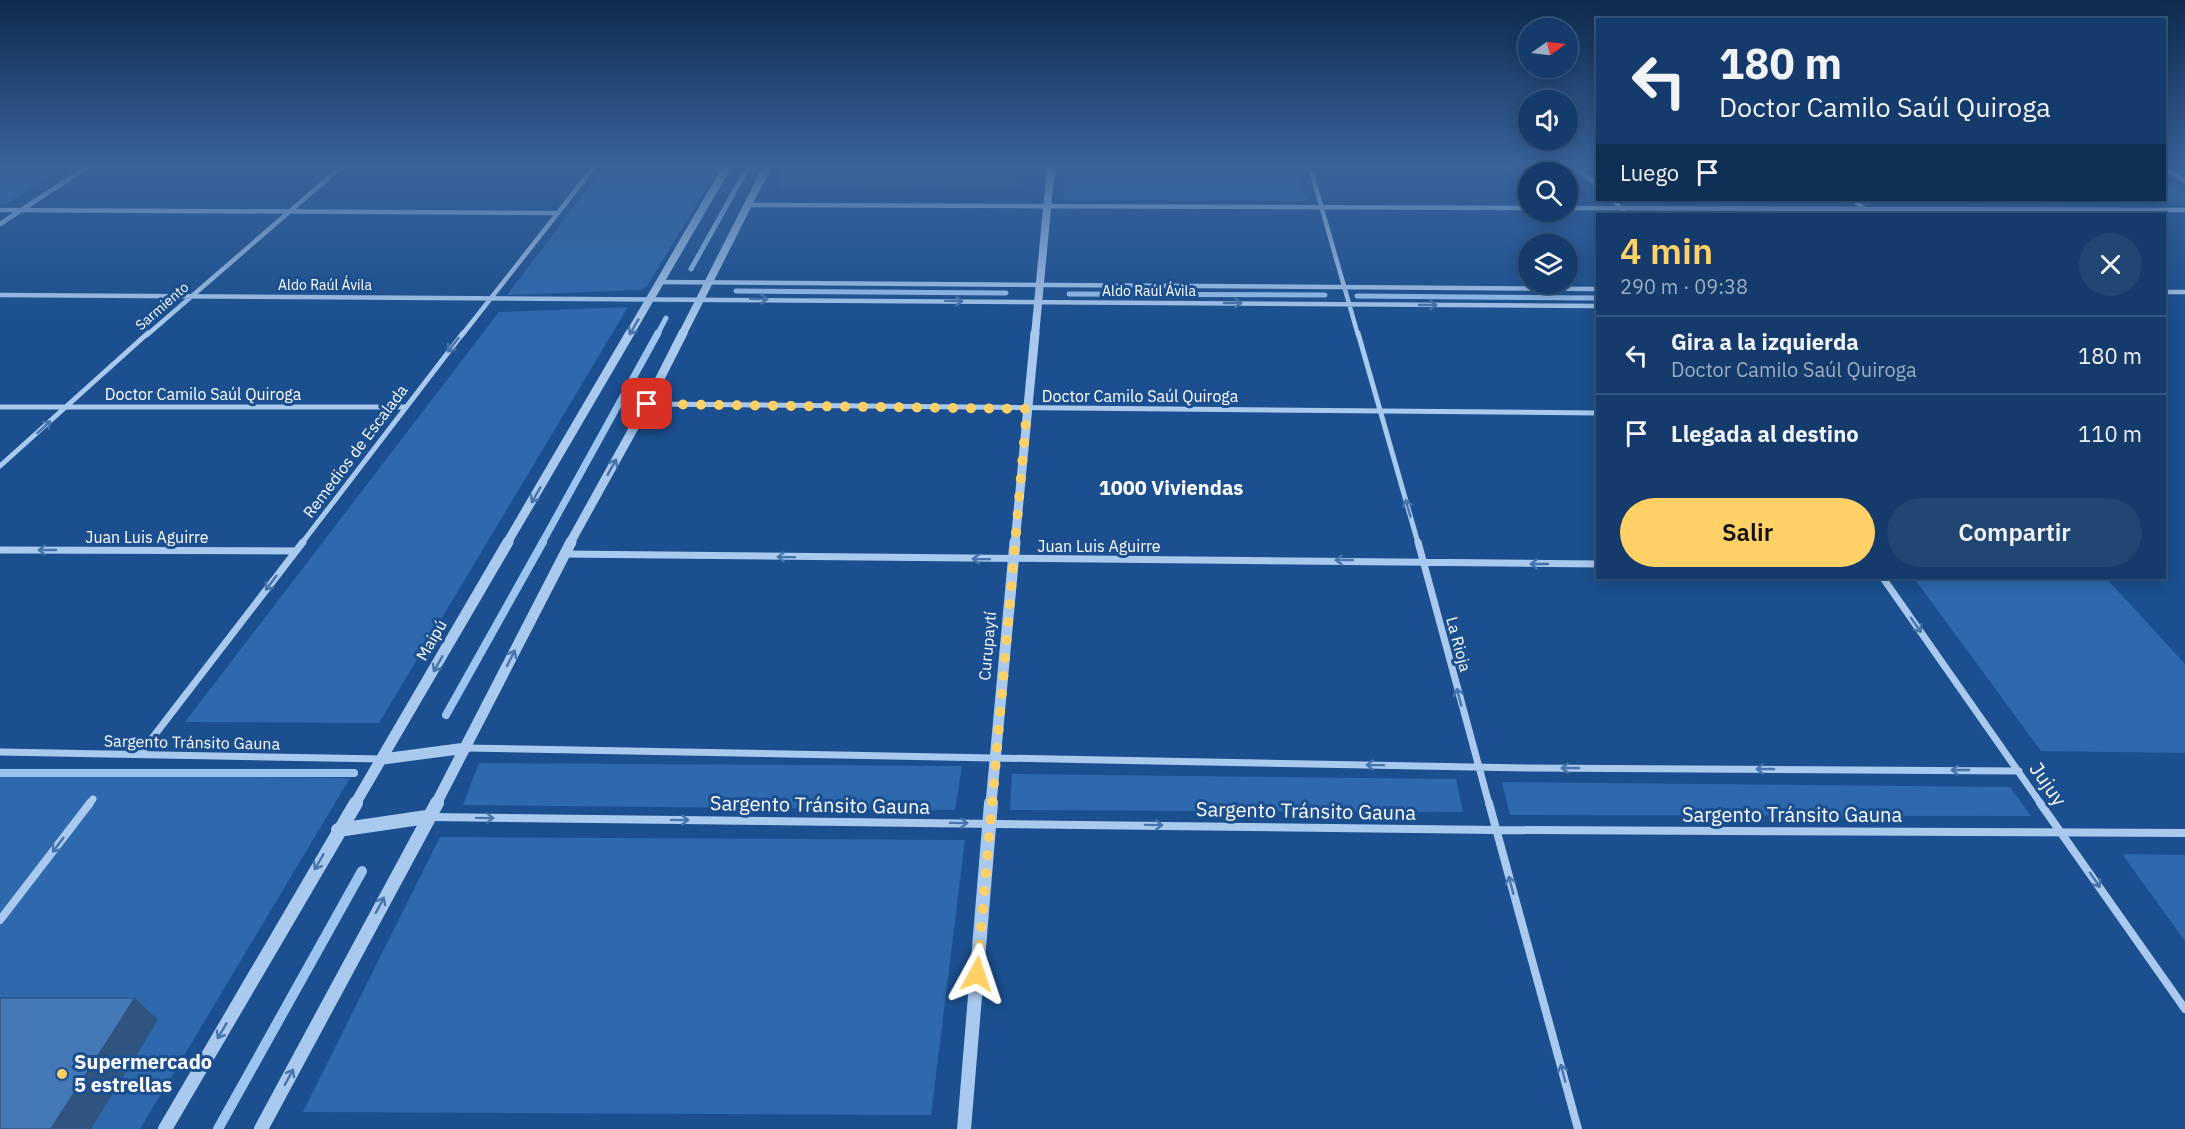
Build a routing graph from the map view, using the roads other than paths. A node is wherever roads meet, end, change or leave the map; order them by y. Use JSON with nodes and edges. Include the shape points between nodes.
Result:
{"nodes":[{"id":1,"x":281,"y":220,"type":"edge"},
{"id":2,"x":552,"y":220,"type":"edge"},
{"id":3,"x":696,"y":220,"type":"edge"},
{"id":4,"x":740,"y":220,"type":"edge"},
{"id":5,"x":1045,"y":220,"type":"edge"},
{"id":6,"x":1325,"y":220,"type":"edge"},
{"id":7,"x":660,"y":282,"type":"junction"},
{"id":8,"x":708,"y":282,"type":"junction"},
{"id":9,"x":1038,"y":285,"type":"junction"},
{"id":10,"x":1344,"y":287,"type":"junction"},
{"id":11,"x":1596,"y":289,"type":"edge"},
{"id":12,"x":2166,"y":292,"type":"edge"},
{"id":13,"x":2185,"y":292,"type":"edge"},
{"id":14,"x":0,"y":295,"type":"edge"},
{"id":15,"x":190,"y":296,"type":"junction"},
{"id":16,"x":650,"y":298,"type":"junction"},
{"id":17,"x":701,"y":298,"type":"junction"},
{"id":18,"x":489,"y":299,"type":"junction"},
{"id":19,"x":1037,"y":302,"type":"junction"},
{"id":20,"x":1348,"y":303,"type":"junction"},
{"id":21,"x":1596,"y":306,"type":"edge"},
{"id":22,"x":647,"y":404,"type":"junction"},
{"id":23,"x":0,"y":407,"type":"edge"},
{"id":24,"x":66,"y":407,"type":"junction"},
{"id":25,"x":405,"y":407,"type":"junction"},
{"id":26,"x":1027,"y":409,"type":"junction"},
{"id":27,"x":1380,"y":410,"type":"junction"},
{"id":28,"x":1596,"y":413,"type":"edge"},
{"id":29,"x":0,"y":466,"type":"edge"},
{"id":30,"x":0,"y":550,"type":"edge"},
{"id":31,"x":295,"y":551,"type":"junction"},
{"id":32,"x":564,"y":554,"type":"junction"},
{"id":33,"x":1013,"y":559,"type":"junction"},
{"id":34,"x":1423,"y":561,"type":"junction"},
{"id":35,"x":1596,"y":564,"type":"edge"},
{"id":36,"x":1884,"y":579,"type":"edge"},
{"id":37,"x":466,"y":748,"type":"junction"},
{"id":38,"x":0,"y":752,"type":"edge"},
{"id":39,"x":140,"y":754,"type":"junction"},
{"id":40,"x":995,"y":758,"type":"junction"},
{"id":41,"x":383,"y":759,"type":"junction"},
{"id":42,"x":1478,"y":767,"type":"junction"},
{"id":43,"x":2019,"y":771,"type":"junction"},
{"id":44,"x":93,"y":799,"type":"dead end"},
{"id":45,"x":427,"y":817,"type":"junction"},
{"id":46,"x":990,"y":823,"type":"junction"},
{"id":47,"x":338,"y":830,"type":"junction"},
{"id":48,"x":1496,"y":830,"type":"junction"},
{"id":49,"x":2061,"y":832,"type":"junction"},
{"id":50,"x":2185,"y":833,"type":"edge"},
{"id":51,"x":0,"y":920,"type":"edge"},
{"id":52,"x":2185,"y":1009,"type":"edge"},
{"id":53,"x":165,"y":1129,"type":"edge"},
{"id":54,"x":261,"y":1129,"type":"edge"},
{"id":55,"x":964,"y":1129,"type":"edge"},
{"id":56,"x":1578,"y":1129,"type":"edge"}],
"edges":[{"from":1,"to":15,"type":"street","name":"Sarmiento"},
{"from":2,"to":18,"type":"street","name":"Remedios de Escalada"},
{"from":3,"to":7,"type":"street","name":"Maipú"},
{"from":4,"to":8,"type":"street"},
{"from":5,"to":9,"type":"street","name":"Curupaytí"},
{"from":6,"to":10,"type":"street","name":"La Rioja"},
{"from":7,"to":8,"type":"street","name":"Aldo Raúl Ávila"},
{"from":7,"to":16,"type":"street","name":"Maipú"},
{"from":8,"to":9,"type":"street","name":"Aldo Raúl Ávila"},
{"from":8,"to":17,"type":"street"},
{"from":9,"to":10,"type":"street","name":"Aldo Raúl Ávila"},
{"from":9,"to":19,"type":"street","name":"Curupaytí"},
{"from":10,"to":11,"type":"street","name":"Aldo Raúl Ávila"},
{"from":10,"to":20,"type":"street","name":"La Rioja"},
{"from":12,"to":13,"type":"street"},
{"from":14,"to":15,"type":"street","name":"Aldo Raúl Ávila"},
{"from":15,"to":18,"type":"street","name":"Aldo Raúl Ávila"},
{"from":15,"to":24,"type":"street","name":"Sarmiento"},
{"from":16,"to":17,"type":"street","name":"Aldo Raúl Ávila"},
{"from":16,"to":18,"type":"street","name":"Aldo Raúl Ávila"},
{"from":16,"to":41,"type":"street","name":"Maipú","one_way":true},
{"from":17,"to":19,"type":"street","name":"Aldo Raúl Ávila","one_way":true},
{"from":17,"to":22,"type":"street"},
{"from":18,"to":25,"type":"street","name":"Remedios de Escalada","one_way":true},
{"from":19,"to":20,"type":"street","name":"Aldo Raúl Ávila","one_way":true},
{"from":19,"to":26,"type":"street","name":"Curupaytí"},
{"from":20,"to":21,"type":"street","name":"Aldo Raúl Ávila","one_way":true},
{"from":20,"to":27,"type":"street","name":"La Rioja"},
{"from":22,"to":26,"type":"street","name":"Doctor Camilo Saúl Quiroga"},
{"from":32,"to":22,"type":"street","one_way":true},
{"from":23,"to":24,"type":"street","name":"Doctor Camilo Saúl Quiroga"},
{"from":24,"to":25,"type":"street","name":"Doctor Camilo Saúl Quiroga"},
{"from":29,"to":24,"type":"street","name":"Sarmiento","one_way":true},
{"from":25,"to":31,"type":"street","name":"Remedios de Escalada"},
{"from":26,"to":27,"type":"street","name":"Doctor Camilo Saúl Quiroga"},
{"from":26,"to":33,"type":"street","name":"Curupaytí"},
{"from":27,"to":28,"type":"street","name":"Doctor Camilo Saúl Quiroga"},
{"from":34,"to":27,"type":"street","name":"La Rioja","one_way":true},
{"from":31,"to":30,"type":"street","name":"Juan Luis Aguirre","one_way":true},
{"from":31,"to":39,"type":"street","name":"Remedios de Escalada","one_way":true},
{"from":33,"to":32,"type":"street","name":"Juan Luis Aguirre","one_way":true},
{"from":37,"to":32,"type":"street","one_way":true},
{"from":34,"to":33,"type":"street","name":"Juan Luis Aguirre","one_way":true},
{"from":33,"to":40,"type":"street","name":"Curupaytí"},
{"from":35,"to":34,"type":"street","name":"Juan Luis Aguirre","one_way":true},
{"from":42,"to":34,"type":"street","name":"La Rioja","one_way":true},
{"from":36,"to":43,"type":"street","name":"Jujuy","one_way":true},
{"from":37,"to":40,"type":"street"},
{"from":37,"to":41,"type":"street"},
{"from":37,"to":45,"type":"street"},
{"from":38,"to":39,"type":"street","name":"Sargento Tránsito Gauna"},
{"from":39,"to":41,"type":"street","name":"Sargento Tránsito Gauna"},
{"from":42,"to":40,"type":"street","one_way":true},
{"from":40,"to":46,"type":"street","name":"Curupaytí"},
{"from":41,"to":47,"type":"street","name":"Maipú"},
{"from":43,"to":42,"type":"street","one_way":true},
{"from":42,"to":48,"type":"street","name":"La Rioja"},
{"from":43,"to":49,"type":"street","name":"Jujuy"},
{"from":44,"to":51,"type":"street","one_way":true},
{"from":45,"to":46,"type":"street","name":"Sargento Tránsito Gauna","one_way":true},
{"from":45,"to":47,"type":"street"},
{"from":54,"to":45,"type":"street","one_way":true},
{"from":46,"to":48,"type":"street","name":"Sargento Tránsito Gauna","one_way":true},
{"from":46,"to":55,"type":"street","name":"Curupaytí"},
{"from":47,"to":53,"type":"street","name":"Maipú","one_way":true},
{"from":48,"to":49,"type":"street","name":"Sargento Tránsito Gauna"},
{"from":56,"to":48,"type":"street","name":"La Rioja","one_way":true},
{"from":49,"to":50,"type":"street","name":"Sargento Tránsito Gauna"},
{"from":49,"to":52,"type":"street","name":"Jujuy","one_way":true}]}
